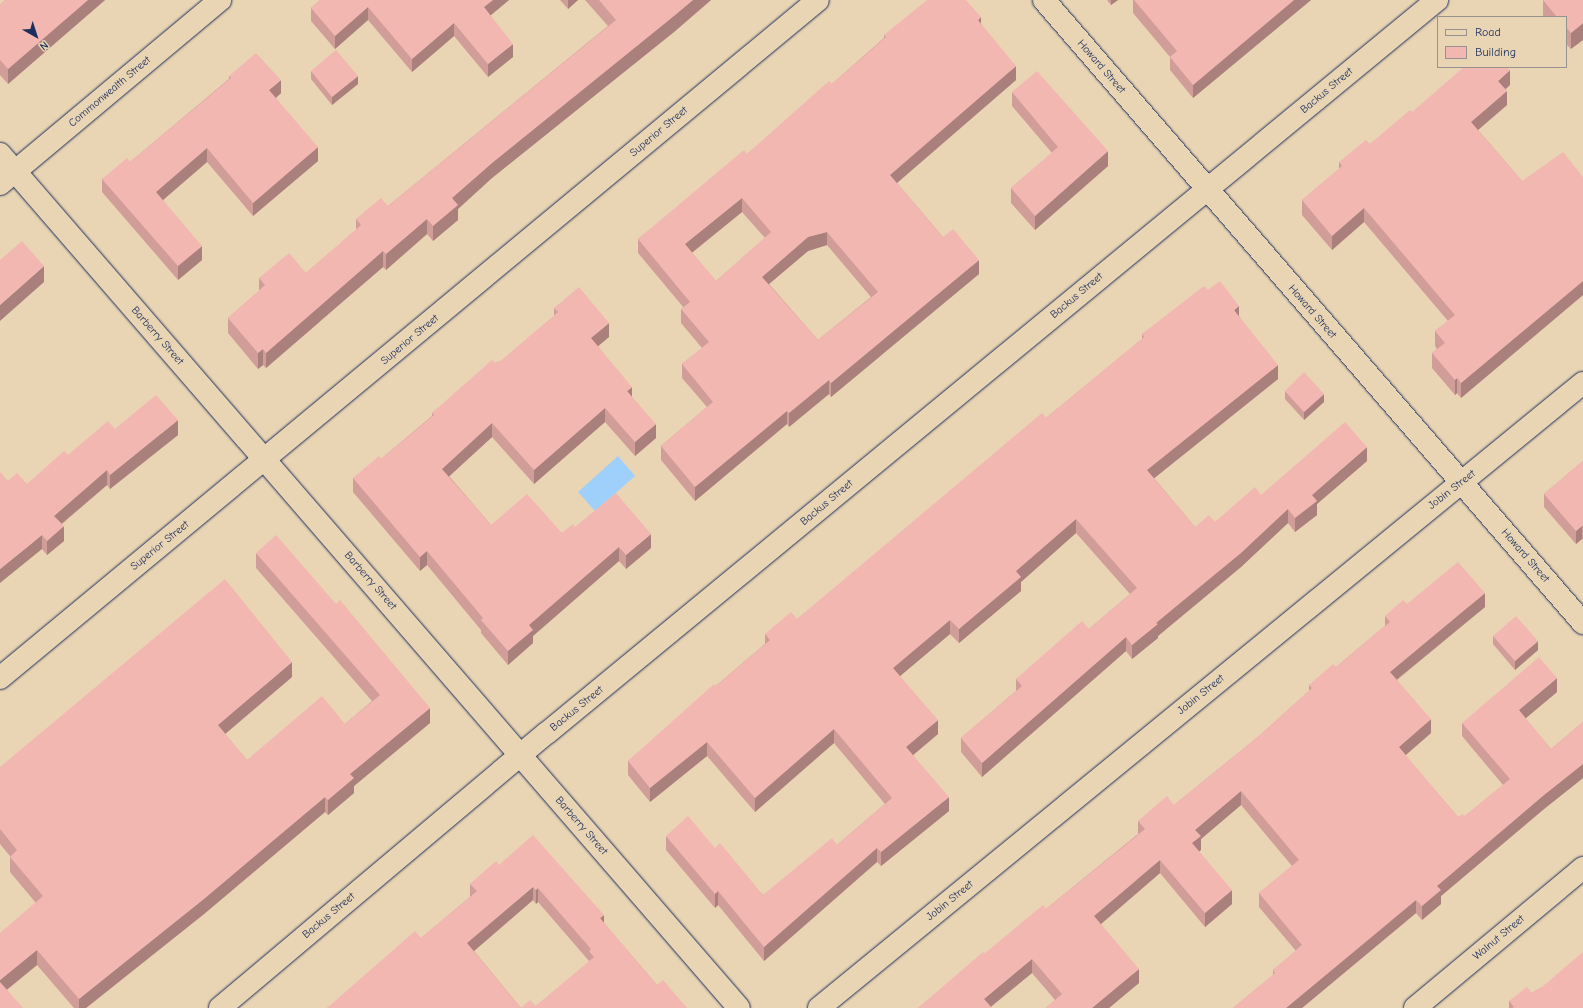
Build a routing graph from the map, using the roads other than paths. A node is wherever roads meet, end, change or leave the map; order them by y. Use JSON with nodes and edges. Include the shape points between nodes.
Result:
{"nodes":[{"id":1,"x":220,"y":0,"type":"edge"},
{"id":2,"x":818,"y":0,"type":"edge"},
{"id":3,"x":1044,"y":0,"type":"edge"},
{"id":4,"x":1437,"y":0,"type":"edge"},
{"id":5,"x":0,"y":154,"type":"edge"},
{"id":6,"x":8,"y":178,"type":"edge"},
{"id":7,"x":1207,"y":190,"type":"junction"},
{"id":8,"x":1583,"y":383,"type":"edge"},
{"id":9,"x":265,"y":460,"type":"junction"},
{"id":10,"x":1460,"y":483,"type":"junction"},
{"id":11,"x":1583,"y":623,"type":"edge"},
{"id":12,"x":0,"y":678,"type":"edge"},
{"id":13,"x":521,"y":755,"type":"junction"},
{"id":14,"x":1583,"y":868,"type":"edge"},
{"id":15,"x":220,"y":1008,"type":"edge"},
{"id":16,"x":739,"y":1008,"type":"edge"},
{"id":17,"x":819,"y":1008,"type":"edge"},
{"id":18,"x":1415,"y":1008,"type":"edge"}],
"edges":[{"from":1,"to":6,"type":"street","name":"Commonwealth Street"},
{"from":2,"to":9,"type":"street","name":"Superior Street"},
{"from":3,"to":7,"type":"street","name":"Howard Street"},
{"from":4,"to":7,"type":"street","name":"Backus Street"},
{"from":5,"to":6,"type":"street","name":"Barberry Street"},
{"from":6,"to":9,"type":"street","name":"Barberry Street"},
{"from":7,"to":10,"type":"street","name":"Howard Street"},
{"from":7,"to":13,"type":"street","name":"Backus Street"},
{"from":8,"to":10,"type":"street","name":"Jobin Street"},
{"from":9,"to":12,"type":"street","name":"Superior Street"},
{"from":9,"to":13,"type":"street","name":"Barberry Street"},
{"from":10,"to":11,"type":"street","name":"Howard Street"},
{"from":10,"to":17,"type":"street","name":"Jobin Street"},
{"from":13,"to":15,"type":"street","name":"Backus Street"},
{"from":13,"to":16,"type":"street","name":"Barberry Street"},
{"from":14,"to":18,"type":"street","name":"Walnut Street"}]}
